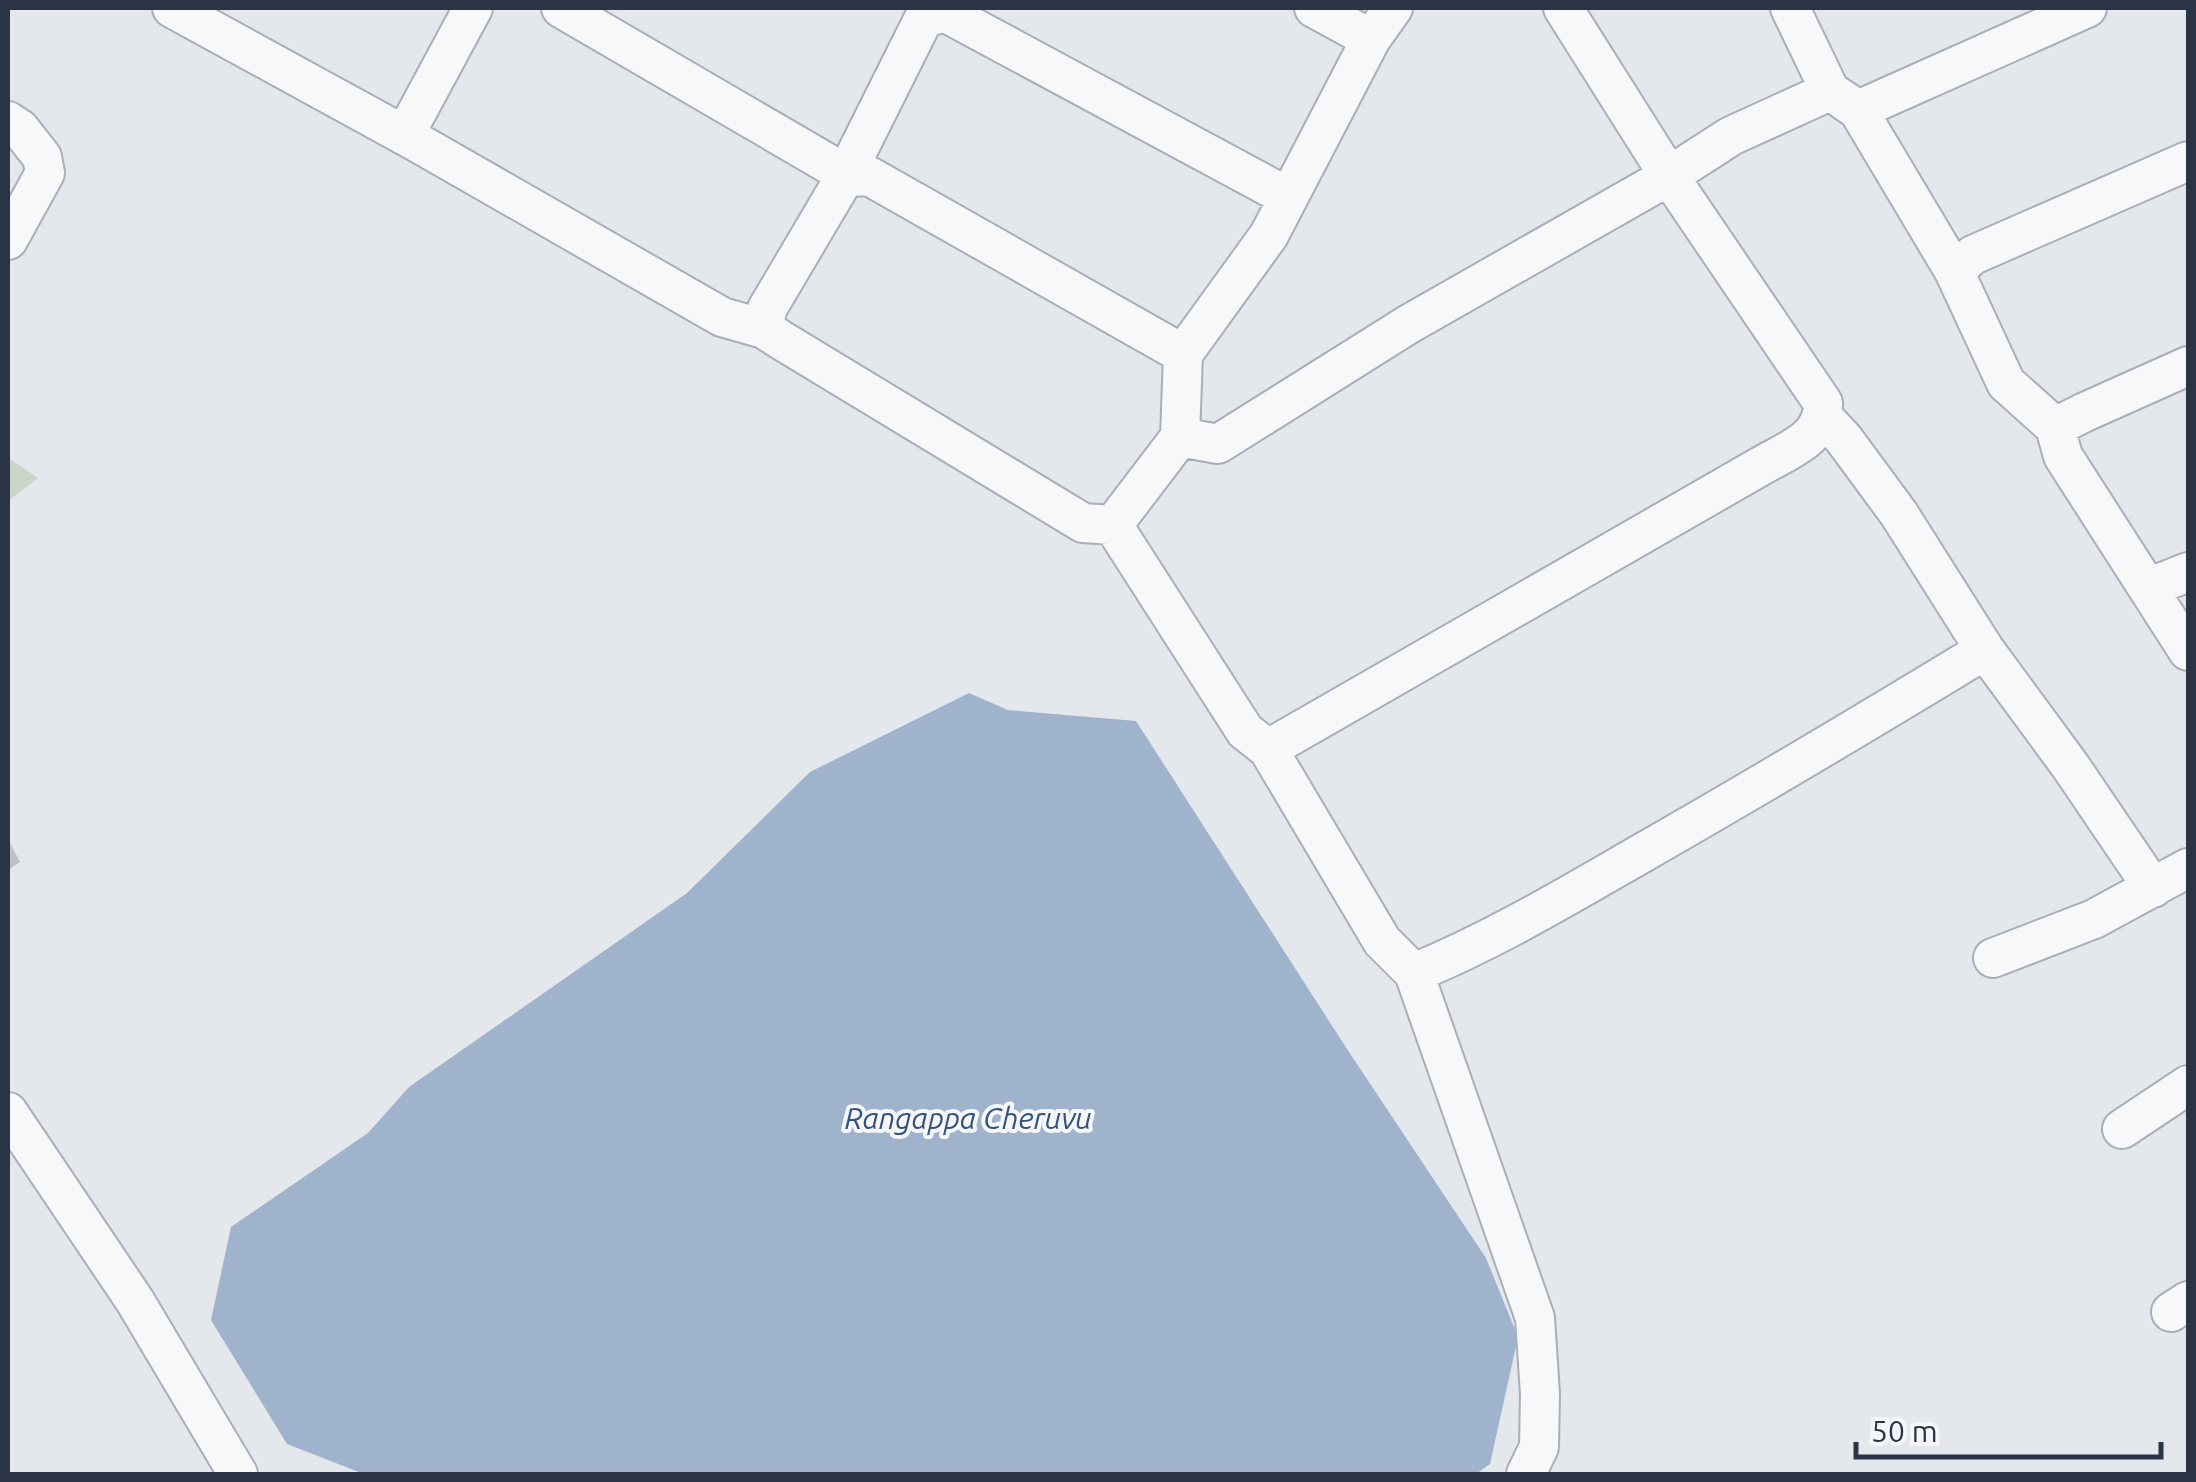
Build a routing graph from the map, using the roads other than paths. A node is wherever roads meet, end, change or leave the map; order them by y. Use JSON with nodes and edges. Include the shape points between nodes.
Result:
{"nodes":[{"id":1,"x":172,"y":8,"type":"edge"},
{"id":2,"x":473,"y":8,"type":"edge"},
{"id":3,"x":561,"y":8,"type":"edge"},
{"id":4,"x":1314,"y":8,"type":"edge"},
{"id":5,"x":1393,"y":8,"type":"edge"},
{"id":6,"x":1563,"y":8,"type":"edge"},
{"id":7,"x":1790,"y":8,"type":"edge"},
{"id":8,"x":2087,"y":8,"type":"edge"},
{"id":9,"x":941,"y":9,"type":"edge"},
{"id":10,"x":1370,"y":39,"type":"junction"},
{"id":11,"x":1844,"y":100,"type":"junction"},
{"id":12,"x":8,"y":121,"type":"edge"},
{"id":13,"x":412,"y":140,"type":"junction"},
{"id":14,"x":2188,"y":161,"type":"edge"},
{"id":15,"x":851,"y":176,"type":"junction"},
{"id":16,"x":1668,"y":176,"type":"junction"},
{"id":17,"x":1288,"y":197,"type":"junction"},
{"id":18,"x":8,"y":240,"type":"edge"},
{"id":19,"x":1954,"y":271,"type":"junction"},
{"id":20,"x":764,"y":329,"type":"junction"},
{"id":21,"x":1183,"y":354,"type":"junction"},
{"id":22,"x":2188,"y":366,"type":"edge"},
{"id":23,"x":1823,"y":417,"type":"junction"},
{"id":24,"x":2055,"y":427,"type":"junction"},
{"id":25,"x":1180,"y":437,"type":"junction"},
{"id":26,"x":1113,"y":525,"type":"junction"},
{"id":27,"x":2188,"y":572,"type":"edge"},
{"id":28,"x":2148,"y":588,"type":"junction"},
{"id":29,"x":1985,"y":650,"type":"junction"},
{"id":30,"x":2188,"y":650,"type":"edge"},
{"id":31,"x":1268,"y":749,"type":"junction"},
{"id":32,"x":2188,"y":868,"type":"edge"},
{"id":33,"x":2153,"y":888,"type":"junction"},
{"id":34,"x":1993,"y":958,"type":"dead end"},
{"id":35,"x":1414,"y":974,"type":"junction"},
{"id":36,"x":2188,"y":1085,"type":"edge"},
{"id":37,"x":8,"y":1112,"type":"edge"},
{"id":38,"x":2122,"y":1128,"type":"dead end"},
{"id":39,"x":238,"y":1474,"type":"edge"},
{"id":40,"x":1526,"y":1474,"type":"edge"}],
"edges":[{"from":1,"to":13,"type":"street"},
{"from":2,"to":13,"type":"street","via":[[410,125]]},
{"from":3,"to":15,"type":"street"},
{"from":4,"to":10,"type":"street"},
{"from":5,"to":10,"type":"street"},
{"from":6,"to":16,"type":"street"},
{"from":7,"to":11,"type":"street"},
{"from":8,"to":11,"type":"street"},
{"from":9,"to":15,"type":"street","via":[[923,20]]},
{"from":9,"to":17,"type":"street"},
{"from":10,"to":17,"type":"street"},
{"from":11,"to":16,"type":"street","via":[[1731,136]]},
{"from":11,"to":19,"type":"street"},
{"from":12,"to":18,"type":"street","via":[[42,157],[45,173]]},
{"from":13,"to":20,"type":"street","via":[[722,317]]},
{"from":14,"to":19,"type":"street","via":[[1973,255]]},
{"from":15,"to":20,"type":"street","via":[[768,309]]},
{"from":15,"to":21,"type":"street","via":[[869,176]]},
{"from":16,"to":23,"type":"street","via":[[1823,403]]},
{"from":16,"to":25,"type":"street","via":[[1409,324],[1218,444]]},
{"from":17,"to":21,"type":"street","via":[[1269,235]]},
{"from":19,"to":24,"type":"street","via":[[2006,384]]},
{"from":20,"to":26,"type":"street","via":[[1082,524]]},
{"from":21,"to":25,"type":"street"},
{"from":22,"to":24,"type":"street"},
{"from":23,"to":29,"type":"street","via":[[1899,514]]},
{"from":23,"to":31,"type":"street","via":[[1811,436],[1761,466]]},
{"from":24,"to":28,"type":"street","via":[[2063,456]]},
{"from":25,"to":26,"type":"street"},
{"from":26,"to":31,"type":"street","via":[[1245,731]]},
{"from":27,"to":28,"type":"street"},
{"from":28,"to":30,"type":"street"},
{"from":29,"to":33,"type":"street"},
{"from":29,"to":35,"type":"street","via":[[1555,903]]},
{"from":31,"to":35,"type":"street","via":[[1382,941]]},
{"from":32,"to":33,"type":"street"},
{"from":33,"to":34,"type":"street"},
{"from":35,"to":40,"type":"street","via":[[1536,1318],[1539,1447]]},
{"from":36,"to":38,"type":"street"},
{"from":37,"to":39,"type":"street","via":[[135,1301]]}]}
